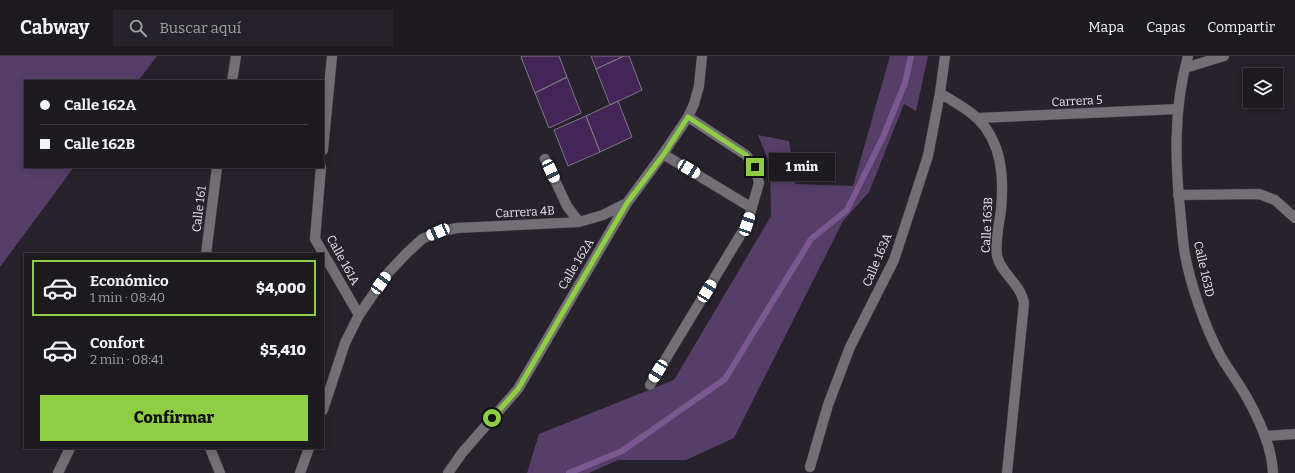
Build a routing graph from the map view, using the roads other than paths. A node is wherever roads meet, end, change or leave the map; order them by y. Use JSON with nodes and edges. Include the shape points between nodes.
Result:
{"nodes":[{"id":1,"x":236,"y":56,"type":"edge"},
{"id":2,"x":332,"y":56,"type":"edge"},
{"id":3,"x":702,"y":56,"type":"edge"},
{"id":4,"x":945,"y":56,"type":"edge"},
{"id":5,"x":1188,"y":56,"type":"edge"},
{"id":6,"x":1224,"y":56,"type":"edge"},
{"id":7,"x":1185,"y":68,"type":"junction"},
{"id":8,"x":232,"y":80,"type":"edge"},
{"id":9,"x":940,"y":93,"type":"junction"},
{"id":10,"x":1178,"y":109,"type":"junction"},
{"id":11,"x":688,"y":117,"type":"junction"},
{"id":12,"x":977,"y":118,"type":"junction"},
{"id":13,"x":324,"y":140,"type":"edge"},
{"id":14,"x":664,"y":154,"type":"junction"},
{"id":15,"x":545,"y":159,"type":"dead end"},
{"id":16,"x":218,"y":168,"type":"edge"},
{"id":17,"x":321,"y":168,"type":"edge"},
{"id":18,"x":1178,"y":195,"type":"junction"},
{"id":19,"x":627,"y":203,"type":"junction"},
{"id":20,"x":752,"y":208,"type":"junction"},
{"id":21,"x":1295,"y":218,"type":"edge"},
{"id":22,"x":579,"y":222,"type":"junction"},
{"id":23,"x":206,"y":253,"type":"edge"},
{"id":24,"x":323,"y":253,"type":"edge"},
{"id":25,"x":324,"y":255,"type":"edge"},
{"id":26,"x":359,"y":315,"type":"junction"},
{"id":27,"x":650,"y":385,"type":"dead end"},
{"id":28,"x":324,"y":407,"type":"edge"},
{"id":29,"x":1295,"y":434,"type":"edge"},
{"id":30,"x":1266,"y":436,"type":"junction"},
{"id":31,"x":70,"y":449,"type":"edge"},
{"id":32,"x":210,"y":449,"type":"edge"},
{"id":33,"x":309,"y":449,"type":"edge"},
{"id":34,"x":810,"y":466,"type":"dead end"},
{"id":35,"x":58,"y":473,"type":"edge"},
{"id":36,"x":220,"y":473,"type":"edge"},
{"id":37,"x":300,"y":473,"type":"edge"},
{"id":38,"x":448,"y":473,"type":"edge"},
{"id":39,"x":1008,"y":473,"type":"edge"},
{"id":40,"x":1272,"y":473,"type":"edge"}],
"edges":[{"from":1,"to":8,"type":"street"},
{"from":2,"to":13,"type":"street"},
{"from":3,"to":11,"type":"street","name":"Calle 162A","via":[[699,86]]},
{"from":4,"to":9,"type":"street","name":"Calle 163A"},
{"from":5,"to":7,"type":"street","name":"Calle 163D"},
{"from":6,"to":7,"type":"street"},
{"from":7,"to":10,"type":"street","name":"Calle 163D"},
{"from":9,"to":12,"type":"street","name":"Calle 163B"},
{"from":9,"to":34,"type":"street","name":"Calle 163A","via":[[928,156],[894,260],[850,347],[828,405]]},
{"from":10,"to":12,"type":"street","name":"Carrera 5"},
{"from":10,"to":18,"type":"street","name":"Calle 163D"},
{"from":11,"to":14,"type":"street","name":"Calle 162A"},
{"from":11,"to":20,"type":"street","via":[[746,155],[755,167],[759,183]]},
{"from":12,"to":39,"type":"street","name":"Calle 163B","via":[[987,130],[999,156],[1002,182],[996,249],[998,258],[1020,292],[1024,303]]},
{"from":14,"to":19,"type":"street","name":"Calle 162A"},
{"from":14,"to":20,"type":"street"},
{"from":15,"to":22,"type":"street","via":[[567,206]]},
{"from":16,"to":23,"type":"street","name":"Calle 161"},
{"from":17,"to":24,"type":"street","name":"Calle 161A","via":[[315,239]]},
{"from":18,"to":21,"type":"street","via":[[1259,194],[1275,200]]},
{"from":18,"to":30,"type":"street","name":"Calle 163D","via":[[1185,256],[1199,306],[1220,355],[1246,396]]},
{"from":19,"to":22,"type":"street","name":"Carrera 4B","via":[[603,215]]},
{"from":19,"to":38,"type":"street","name":"Calle 162A","via":[[518,389]]},
{"from":20,"to":27,"type":"street","via":[[747,224]]},
{"from":22,"to":26,"type":"street","name":"Carrera 4B","via":[[457,228],[438,232],[422,239],[406,254],[388,273]]},
{"from":25,"to":26,"type":"street","name":"Calle 161A"},
{"from":26,"to":28,"type":"street","via":[[345,343]]},
{"from":29,"to":30,"type":"street"},
{"from":30,"to":40,"type":"street","name":"Calle 163D"},
{"from":31,"to":35,"type":"street"},
{"from":32,"to":36,"type":"street"},
{"from":33,"to":37,"type":"street"}]}
